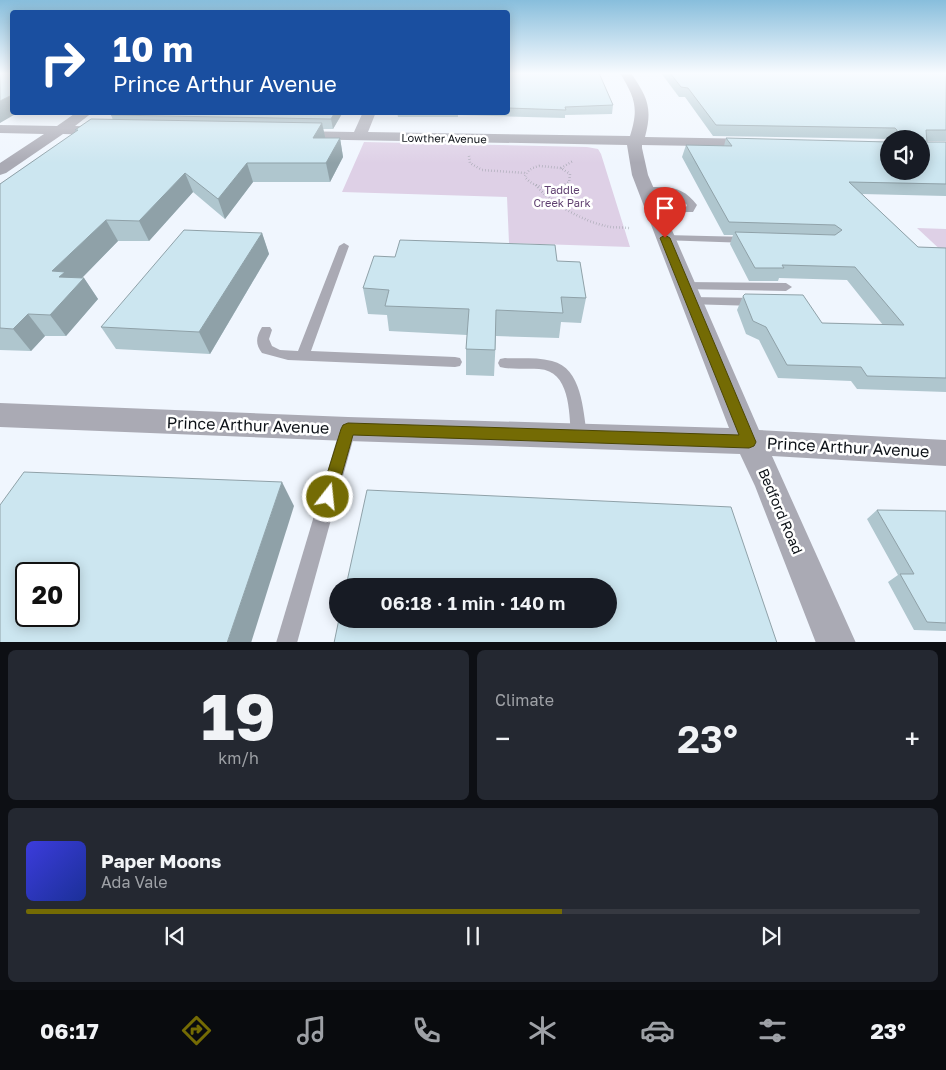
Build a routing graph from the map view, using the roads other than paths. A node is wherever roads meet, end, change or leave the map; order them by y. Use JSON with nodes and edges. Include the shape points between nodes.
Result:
{"nodes":[{"id":1,"x":641,"y":103,"type":"edge"},
{"id":2,"x":82,"y":115,"type":"edge"},
{"id":3,"x":369,"y":115,"type":"edge"},
{"id":4,"x":0,"y":129,"type":"edge"},
{"id":5,"x":60,"y":130,"type":"junction"},
{"id":6,"x":118,"y":132,"type":"edge"},
{"id":7,"x":274,"y":134,"type":"edge"},
{"id":8,"x":359,"y":136,"type":"junction"},
{"id":9,"x":636,"y":141,"type":"junction"},
{"id":10,"x":772,"y":144,"type":"edge"},
{"id":11,"x":0,"y":170,"type":"edge"},
{"id":12,"x":646,"y":190,"type":"junction"},
{"id":13,"x":654,"y":210,"type":"junction"},
{"id":14,"x":665,"y":238,"type":"junction"},
{"id":15,"x":760,"y":241,"type":"edge"},
{"id":16,"x":344,"y":246,"type":"dead end"},
{"id":17,"x":786,"y":287,"type":"dead end"},
{"id":18,"x":687,"y":293,"type":"junction"},
{"id":19,"x":772,"y":302,"type":"edge"},
{"id":20,"x":266,"y":330,"type":"dead end"},
{"id":21,"x":303,"y":356,"type":"junction"},
{"id":22,"x":455,"y":362,"type":"dead end"},
{"id":23,"x":505,"y":363,"type":"dead end"},
{"id":24,"x":0,"y":415,"type":"edge"},
{"id":25,"x":348,"y":429,"type":"junction"},
{"id":26,"x":579,"y":435,"type":"junction"},
{"id":27,"x":749,"y":442,"type":"junction"},
{"id":28,"x":946,"y":453,"type":"edge"},
{"id":29,"x":286,"y":642,"type":"edge"},
{"id":30,"x":836,"y":642,"type":"edge"}],
"edges":[{"from":1,"to":9,"type":"street","name":"Bedford Road","via":[[640,131]]},
{"from":2,"to":5,"type":"street"},
{"from":3,"to":8,"type":"street"},
{"from":4,"to":5,"type":"street"},
{"from":5,"to":6,"type":"street"},
{"from":5,"to":11,"type":"street"},
{"from":7,"to":8,"type":"street","name":"Lowther Avenue"},
{"from":8,"to":9,"type":"street","name":"Lowther Avenue"},
{"from":9,"to":10,"type":"street","name":"Lowther Avenue"},
{"from":9,"to":12,"type":"street","name":"Bedford Road","via":[[634,148]]},
{"from":12,"to":13,"type":"street","name":"Bedford Road"},
{"from":12,"to":13,"type":"lane","via":[[677,191],[684,194],[692,205],[690,210]]},
{"from":13,"to":14,"type":"street","name":"Bedford Road"},
{"from":14,"to":15,"type":"lane"},
{"from":14,"to":18,"type":"street","name":"Bedford Road"},
{"from":16,"to":21,"type":"lane"},
{"from":17,"to":18,"type":"lane"},
{"from":18,"to":19,"type":"lane"},
{"from":18,"to":27,"type":"street","name":"Bedford Road"},
{"from":20,"to":21,"type":"lane","via":[[262,345],[269,352]]},
{"from":21,"to":22,"type":"lane"},
{"from":23,"to":26,"type":"lane","via":[[554,366],[567,377]]},
{"from":24,"to":25,"type":"street","name":"Prince Arthur Avenue"},
{"from":25,"to":26,"type":"street","name":"Prince Arthur Avenue"},
{"from":25,"to":29,"type":"lane"},
{"from":26,"to":27,"type":"street","name":"Prince Arthur Avenue"},
{"from":27,"to":28,"type":"street","name":"Prince Arthur Avenue"},
{"from":27,"to":30,"type":"street","name":"Bedford Road","via":[[770,484]]}]}
